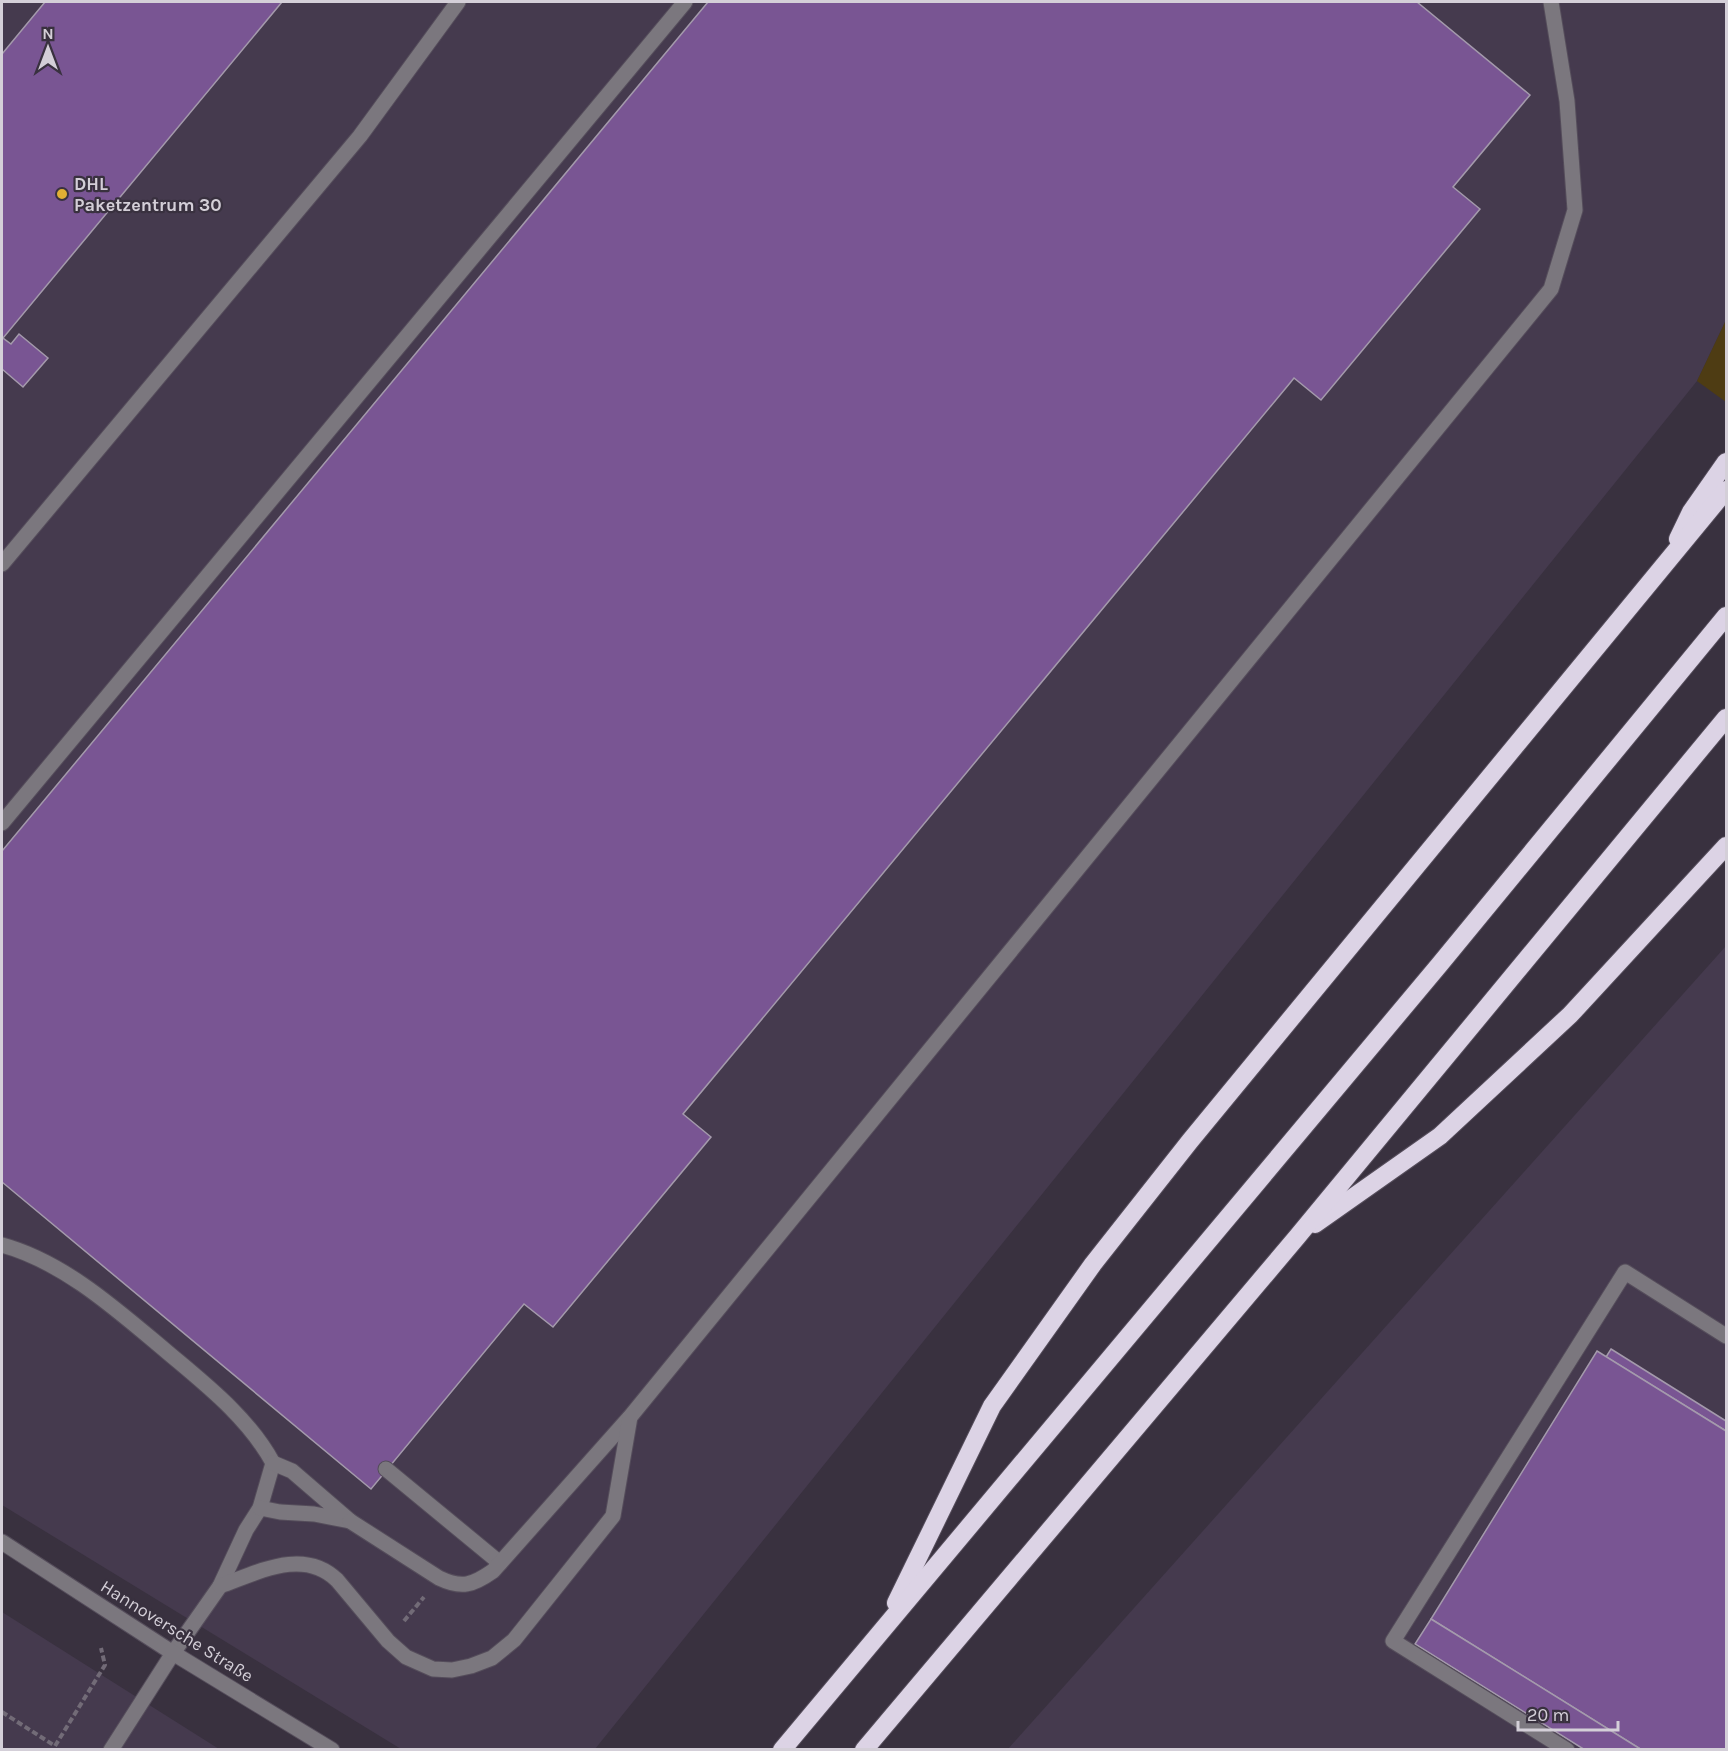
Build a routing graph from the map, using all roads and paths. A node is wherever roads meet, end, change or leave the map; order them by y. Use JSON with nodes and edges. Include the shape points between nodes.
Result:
{"nodes":[{"id":1,"x":458,"y":2,"type":"edge"},
{"id":2,"x":686,"y":2,"type":"edge"},
{"id":3,"x":1551,"y":2,"type":"edge"},
{"id":4,"x":1726,"y":462,"type":"edge"},
{"id":5,"x":1726,"y":490,"type":"edge"},
{"id":6,"x":2,"y":564,"type":"edge"},
{"id":7,"x":1665,"y":566,"type":"junction"},
{"id":8,"x":1726,"y":616,"type":"edge"},
{"id":9,"x":1726,"y":718,"type":"edge"},
{"id":10,"x":2,"y":823,"type":"edge"},
{"id":11,"x":1726,"y":846,"type":"edge"},
{"id":12,"x":1297,"y":1237,"type":"junction"},
{"id":13,"x":2,"y":1245,"type":"edge"},
{"id":14,"x":1726,"y":1336,"type":"edge"},
{"id":15,"x":630,"y":1418,"type":"junction"},
{"id":16,"x":273,"y":1463,"type":"junction"},
{"id":17,"x":386,"y":1469,"type":"dead end"},
{"id":18,"x":260,"y":1509,"type":"junction"},
{"id":19,"x":350,"y":1521,"type":"junction"},
{"id":20,"x":2,"y":1542,"type":"edge"},
{"id":21,"x":500,"y":1563,"type":"junction"},
{"id":22,"x":220,"y":1586,"type":"junction"},
{"id":23,"x":883,"y":1629,"type":"junction"},
{"id":24,"x":101,"y":1648,"type":"dead end"},
{"id":25,"x":173,"y":1653,"type":"junction"},
{"id":26,"x":2,"y":1715,"type":"edge"},
{"id":27,"x":54,"y":1748,"type":"edge"},
{"id":28,"x":111,"y":1749,"type":"edge"},
{"id":29,"x":332,"y":1749,"type":"edge"},
{"id":30,"x":782,"y":1749,"type":"edge"},
{"id":31,"x":864,"y":1749,"type":"edge"},
{"id":32,"x":1567,"y":1749,"type":"edge"}],
"edges":[{"from":1,"to":6,"type":"street","via":[[360,136]]},
{"from":2,"to":10,"type":"street"},
{"from":3,"to":15,"type":"street","via":[[1567,101],[1575,210],[1551,289]]},
{"from":4,"to":7,"type":"highway","via":[[1691,512]]},
{"from":5,"to":7,"type":"highway"},
{"from":7,"to":23,"type":"highway","via":[[1197,1132],[1093,1264],[992,1406]]},
{"from":8,"to":23,"type":"highway"},
{"from":9,"to":12,"type":"highway"},
{"from":11,"to":12,"type":"highway","via":[[1570,1015],[1440,1136]]},
{"from":12,"to":31,"type":"highway"},
{"from":13,"to":16,"type":"street","via":[[26,1251],[124,1315],[220,1397],[263,1444]]},
{"from":14,"to":32,"type":"street","via":[[1625,1272],[1393,1641]]},
{"from":15,"to":21,"type":"street"},
{"from":15,"to":22,"type":"street","via":[[613,1516],[514,1640],[492,1658],[452,1670],[433,1669],[406,1657],[337,1580],[316,1566],[276,1566]]},
{"from":16,"to":18,"type":"street"},
{"from":16,"to":19,"type":"street","via":[[292,1470]]},
{"from":17,"to":21,"type":"street"},
{"from":18,"to":19,"type":"street"},
{"from":18,"to":22,"type":"street"},
{"from":19,"to":21,"type":"street","via":[[454,1585],[477,1582]]},
{"from":20,"to":25,"type":"street","name":"Hannoversche Straße"},
{"from":22,"to":25,"type":"street"},
{"from":23,"to":30,"type":"highway"},
{"from":24,"to":27,"type":"path","via":[[105,1665]]},
{"from":25,"to":28,"type":"street"},
{"from":25,"to":29,"type":"street","name":"Hannoversche Straße"},
{"from":26,"to":27,"type":"path"}]}
